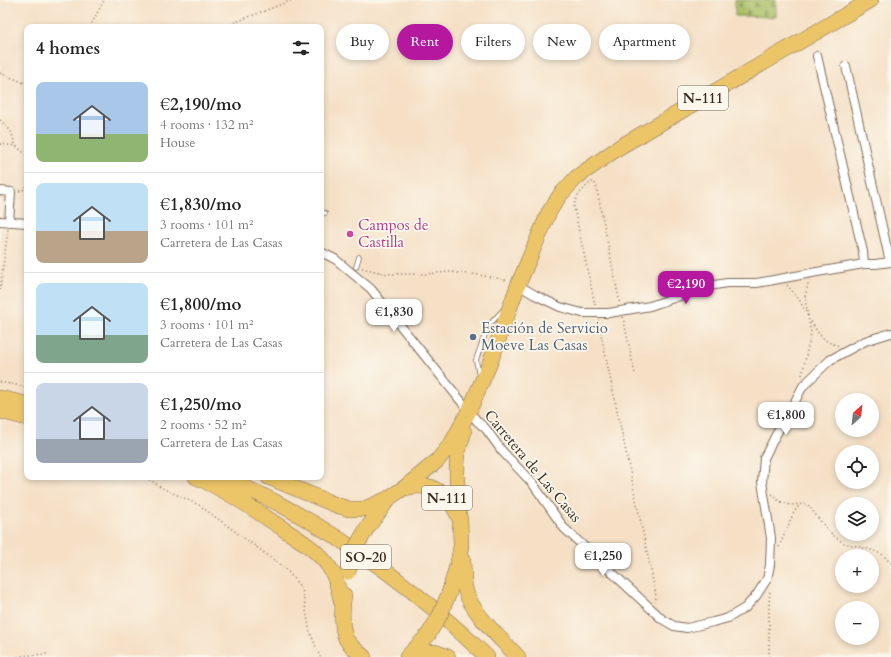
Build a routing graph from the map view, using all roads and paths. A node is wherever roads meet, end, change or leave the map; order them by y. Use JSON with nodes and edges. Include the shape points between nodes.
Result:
{"nodes":[{"id":1,"x":104,"y":0,"type":"edge"},
{"id":2,"x":292,"y":0,"type":"edge"},
{"id":3,"x":871,"y":0,"type":"edge"},
{"id":4,"x":92,"y":24,"type":"edge"},
{"id":5,"x":231,"y":24,"type":"edge"},
{"id":6,"x":817,"y":56,"type":"dead end"},
{"id":7,"x":846,"y":66,"type":"dead end"},
{"id":8,"x":0,"y":73,"type":"edge"},
{"id":9,"x":24,"y":83,"type":"edge"},
{"id":10,"x":0,"y":120,"type":"edge"},
{"id":11,"x":0,"y":144,"type":"edge"},
{"id":12,"x":16,"y":146,"type":"junction"},
{"id":13,"x":24,"y":153,"type":"edge"},
{"id":14,"x":24,"y":189,"type":"edge"},
{"id":15,"x":0,"y":191,"type":"edge"},
{"id":16,"x":11,"y":192,"type":"junction"},
{"id":17,"x":0,"y":221,"type":"edge"},
{"id":18,"x":9,"y":222,"type":"junction"},
{"id":19,"x":23,"y":223,"type":"edge"},
{"id":20,"x":324,"y":254,"type":"edge"},
{"id":21,"x":359,"y":257,"type":"dead end"},
{"id":22,"x":891,"y":262,"type":"edge"},
{"id":23,"x":864,"y":264,"type":"junction"},
{"id":24,"x":356,"y":267,"type":"joint"},
{"id":25,"x":817,"y":272,"type":"junction"},
{"id":26,"x":776,"y":280,"type":"junction"},
{"id":27,"x":0,"y":290,"type":"edge"},
{"id":28,"x":516,"y":292,"type":"junction"},
{"id":29,"x":622,"y":310,"type":"junction"},
{"id":30,"x":597,"y":313,"type":"junction"},
{"id":31,"x":810,"y":320,"type":"junction"},
{"id":32,"x":488,"y":326,"type":"junction"},
{"id":33,"x":503,"y":327,"type":"junction"},
{"id":34,"x":891,"y":333,"type":"edge"},
{"id":35,"x":856,"y":346,"type":"junction"},
{"id":36,"x":481,"y":364,"type":"junction"},
{"id":37,"x":635,"y":374,"type":"dead end"},
{"id":38,"x":0,"y":382,"type":"edge"},
{"id":39,"x":24,"y":386,"type":"edge"},
{"id":40,"x":800,"y":391,"type":"junction"},
{"id":41,"x":0,"y":398,"type":"edge"},
{"id":42,"x":24,"y":403,"type":"edge"},
{"id":43,"x":0,"y":411,"type":"edge"},
{"id":44,"x":469,"y":411,"type":"junction"},
{"id":45,"x":24,"y":417,"type":"edge"},
{"id":46,"x":150,"y":480,"type":"edge"},
{"id":47,"x":203,"y":480,"type":"edge"},
{"id":48,"x":229,"y":480,"type":"edge"},
{"id":49,"x":275,"y":480,"type":"edge"},
{"id":50,"x":762,"y":482,"type":"junction"},
{"id":51,"x":404,"y":488,"type":"junction"},
{"id":52,"x":390,"y":497,"type":"junction"},
{"id":53,"x":803,"y":504,"type":"junction"},
{"id":54,"x":460,"y":520,"type":"junction"},
{"id":55,"x":461,"y":546,"type":"junction"},
{"id":56,"x":779,"y":547,"type":"dead end"},
{"id":57,"x":891,"y":563,"type":"edge"},
{"id":58,"x":767,"y":579,"type":"junction"},
{"id":59,"x":342,"y":604,"type":"junction"},
{"id":60,"x":648,"y":606,"type":"junction"},
{"id":61,"x":347,"y":640,"type":"junction"},
{"id":62,"x":47,"y":654,"type":"dead end"},
{"id":63,"x":18,"y":657,"type":"edge"},
{"id":64,"x":320,"y":657,"type":"edge"},
{"id":65,"x":353,"y":657,"type":"edge"},
{"id":66,"x":364,"y":657,"type":"edge"},
{"id":67,"x":407,"y":657,"type":"edge"},
{"id":68,"x":413,"y":657,"type":"edge"},
{"id":69,"x":448,"y":657,"type":"edge"},
{"id":70,"x":487,"y":657,"type":"edge"},
{"id":71,"x":518,"y":657,"type":"edge"},
{"id":72,"x":769,"y":657,"type":"edge"}],
"edges":[{"from":1,"to":4,"type":"path"},
{"from":2,"to":5,"type":"path"},
{"from":3,"to":28,"type":"highway","number":"N-111","via":[[618,148],[577,177],[560,195],[549,212]]},
{"from":6,"to":23,"type":"street"},
{"from":7,"to":22,"type":"street"},
{"from":8,"to":9,"type":"path"},
{"from":10,"to":12,"type":"path","via":[[11,131]]},
{"from":11,"to":12,"type":"path"},
{"from":12,"to":13,"type":"path"},
{"from":14,"to":16,"type":"path"},
{"from":15,"to":16,"type":"street"},
{"from":16,"to":18,"type":"street"},
{"from":17,"to":18,"type":"street"},
{"from":18,"to":19,"type":"street"},
{"from":18,"to":27,"type":"path"},
{"from":20,"to":44,"type":"street","name":"Carretera de Las Casas","via":[[335,259],[371,288]]},
{"from":21,"to":24,"type":"lane"},
{"from":22,"to":23,"type":"street"},
{"from":23,"to":25,"type":"street"},
{"from":24,"to":28,"type":"path","via":[[387,274],[472,274],[503,279]]},
{"from":25,"to":26,"type":"street"},
{"from":25,"to":31,"type":"path","via":[[808,284],[805,297]]},
{"from":26,"to":29,"type":"street","via":[[709,286],[650,306]]},
{"from":26,"to":31,"type":"path","via":[[786,284],[800,301]]},
{"from":28,"to":30,"type":"street","via":[[535,295],[560,307],[582,313]]},
{"from":28,"to":32,"type":"lane"},
{"from":28,"to":33,"type":"highway","number":"N-111"},
{"from":29,"to":30,"type":"street"},
{"from":29,"to":30,"type":"path","via":[[596,185],[591,182],[577,197],[574,208]]},
{"from":29,"to":37,"type":"path"},
{"from":30,"to":60,"type":"path","via":[[656,596],[653,605]]},
{"from":31,"to":35,"type":"path","via":[[820,336],[830,343]]},
{"from":31,"to":40,"type":"path","via":[[811,333]]},
{"from":32,"to":33,"type":"lane"},
{"from":32,"to":36,"type":"lane"},
{"from":33,"to":36,"type":"highway","number":"N-111"},
{"from":34,"to":35,"type":"street","name":"Carretera de Las Casas"},
{"from":35,"to":40,"type":"street","name":"Carretera de Las Casas","via":[[830,360]]},
{"from":36,"to":44,"type":"highway","number":"N-111","via":[[481,384]]},
{"from":38,"to":39,"type":"path"},
{"from":40,"to":50,"type":"street","name":"Carretera de Las Casas","via":[[764,458]]},
{"from":41,"to":42,"type":"highway"},
{"from":43,"to":45,"type":"highway"},
{"from":44,"to":51,"type":"highway","number":"N-111","via":[[451,444],[437,461]]},
{"from":44,"to":54,"type":"highway","number":"N-111","via":[[458,452],[457,496]]},
{"from":44,"to":60,"type":"street","name":"Carretera de Las Casas","via":[[533,484],[564,528]]},
{"from":46,"to":64,"type":"path","via":[[199,505],[285,568],[302,589],[310,632]]},
{"from":47,"to":59,"type":"highway","number":"SO-20","via":[[261,514],[313,549],[329,566]]},
{"from":48,"to":70,"type":"highway","number":"SO-20","via":[[282,505],[366,557],[418,596]]},
{"from":49,"to":52,"type":"highway","via":[[349,509],[364,509]]},
{"from":50,"to":53,"type":"path","via":[[779,501],[790,505]]},
{"from":50,"to":58,"type":"street","name":"Carretera de Las Casas","via":[[771,538]]},
{"from":51,"to":52,"type":"highway","number":"N-111"},
{"from":51,"to":54,"type":"highway","number":"N-111","via":[[431,487],[442,493],[451,502]]},
{"from":52,"to":59,"type":"highway","number":"N-111","bridge":true,"via":[[355,549]]},
{"from":53,"to":56,"type":"path","via":[[794,512]]},
{"from":53,"to":57,"type":"path","via":[[808,505],[835,537],[844,543],[882,554]]},
{"from":54,"to":55,"type":"highway","number":"N-111"},
{"from":55,"to":67,"type":"highway","number":"N-111","bridge":true,"via":[[449,593],[440,615],[428,634]]},
{"from":55,"to":71,"type":"highway","via":[[464,583],[470,604]]},
{"from":58,"to":60,"type":"street","name":"Carretera de Las Casas","via":[[749,604],[734,615],[687,628],[674,626]]},
{"from":58,"to":72,"type":"path","via":[[770,583]]},
{"from":59,"to":61,"type":"highway","number":"N-111"},
{"from":61,"to":65,"type":"highway","number":"N-111"},
{"from":61,"to":66,"type":"highway"},
{"from":62,"to":63,"type":"path"},
{"from":68,"to":69,"type":"highway","via":[[435,652]]}]}
